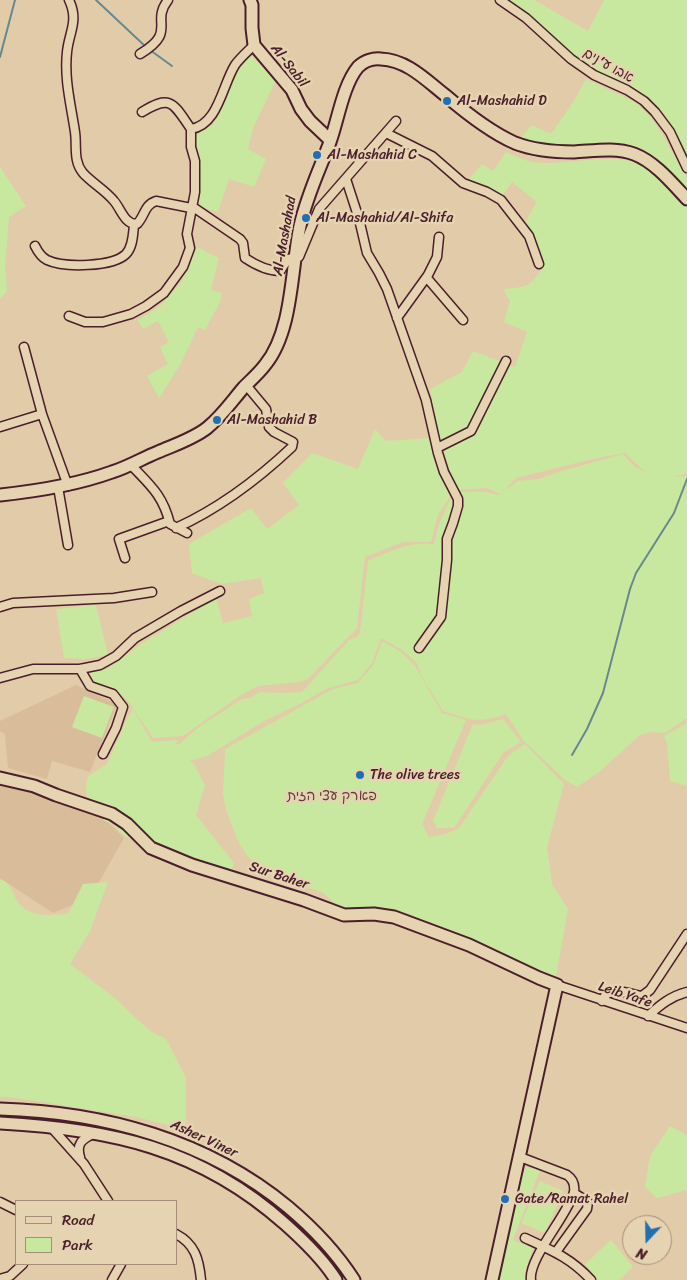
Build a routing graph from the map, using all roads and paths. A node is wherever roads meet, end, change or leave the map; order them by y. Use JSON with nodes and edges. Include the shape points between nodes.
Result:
{"nodes":[{"id":1,"x":69,"y":0,"type":"edge"},
{"id":2,"x":168,"y":0,"type":"edge"},
{"id":3,"x":250,"y":0,"type":"edge"},
{"id":4,"x":500,"y":0,"type":"edge"},
{"id":5,"x":254,"y":45,"type":"junction"},
{"id":6,"x":140,"y":54,"type":"dead end"},
{"id":7,"x":142,"y":112,"type":"dead end"},
{"id":8,"x":396,"y":121,"type":"dead end"},
{"id":9,"x":191,"y":128,"type":"junction"},
{"id":10,"x":386,"y":133,"type":"junction"},
{"id":11,"x":330,"y":140,"type":"junction"},
{"id":12,"x":687,"y":168,"type":"edge"},
{"id":13,"x":346,"y":180,"type":"junction"},
{"id":14,"x":687,"y":199,"type":"edge"},
{"id":15,"x":192,"y":208,"type":"junction"},
{"id":16,"x":134,"y":225,"type":"junction"},
{"id":17,"x":439,"y":237,"type":"dead end"},
{"id":18,"x":35,"y":246,"type":"dead end"},
{"id":19,"x":295,"y":258,"type":"junction"},
{"id":20,"x":540,"y":264,"type":"dead end"},
{"id":21,"x":427,"y":278,"type":"junction"},
{"id":22,"x":69,"y":316,"type":"dead end"},
{"id":23,"x":397,"y":318,"type":"junction"},
{"id":24,"x":463,"y":320,"type":"dead end"},
{"id":25,"x":24,"y":347,"type":"dead end"},
{"id":26,"x":506,"y":361,"type":"dead end"},
{"id":27,"x":246,"y":386,"type":"junction"},
{"id":28,"x":42,"y":414,"type":"junction"},
{"id":29,"x":0,"y":427,"type":"edge"},
{"id":30,"x":437,"y":448,"type":"junction"},
{"id":31,"x":130,"y":464,"type":"junction"},
{"id":32,"x":63,"y":486,"type":"junction"},
{"id":33,"x":0,"y":495,"type":"edge"},
{"id":34,"x":170,"y":521,"type":"junction"},
{"id":35,"x":176,"y":528,"type":"junction"},
{"id":36,"x":187,"y":533,"type":"dead end"},
{"id":37,"x":68,"y":545,"type":"dead end"},
{"id":38,"x":125,"y":558,"type":"dead end"},
{"id":39,"x":220,"y":591,"type":"dead end"},
{"id":40,"x":152,"y":592,"type":"dead end"},
{"id":41,"x":0,"y":607,"type":"edge"},
{"id":42,"x":419,"y":648,"type":"dead end"},
{"id":43,"x":80,"y":669,"type":"junction"},
{"id":44,"x":0,"y":678,"type":"edge"},
{"id":45,"x":103,"y":754,"type":"dead end"},
{"id":46,"x":0,"y":778,"type":"edge"},
{"id":47,"x":687,"y":934,"type":"edge"},
{"id":48,"x":557,"y":985,"type":"junction"},
{"id":49,"x":687,"y":992,"type":"edge"},
{"id":50,"x":602,"y":1001,"type":"junction"},
{"id":51,"x":648,"y":1016,"type":"junction"},
{"id":52,"x":687,"y":1028,"type":"edge"},
{"id":53,"x":0,"y":1109,"type":"edge"},
{"id":54,"x":0,"y":1123,"type":"edge"},
{"id":55,"x":51,"y":1127,"type":"junction"},
{"id":56,"x":97,"y":1133,"type":"junction"},
{"id":57,"x":520,"y":1157,"type":"junction"},
{"id":58,"x":82,"y":1161,"type":"junction"},
{"id":59,"x":574,"y":1193,"type":"junction"},
{"id":60,"x":106,"y":1200,"type":"edge"},
{"id":61,"x":0,"y":1202,"type":"edge"},
{"id":62,"x":15,"y":1210,"type":"edge"},
{"id":63,"x":178,"y":1235,"type":"edge"},
{"id":64,"x":525,"y":1238,"type":"dead end"},
{"id":65,"x":544,"y":1247,"type":"junction"},
{"id":66,"x":556,"y":1252,"type":"junction"},
{"id":67,"x":22,"y":1265,"type":"edge"},
{"id":68,"x":119,"y":1265,"type":"edge"},
{"id":69,"x":113,"y":1277,"type":"edge"},
{"id":70,"x":0,"y":1279,"type":"edge"},
{"id":71,"x":201,"y":1280,"type":"edge"},
{"id":72,"x":336,"y":1280,"type":"edge"},
{"id":73,"x":354,"y":1280,"type":"edge"},
{"id":74,"x":492,"y":1280,"type":"edge"},
{"id":75,"x":531,"y":1280,"type":"edge"},
{"id":76,"x":591,"y":1280,"type":"edge"}],
"edges":[{"from":1,"to":16,"type":"street","via":[[74,15],[67,52],[67,84],[78,163],[82,172],[114,201],[126,220]]},
{"from":2,"to":6,"type":"street","via":[[161,10],[161,36]]},
{"from":3,"to":5,"type":"street","name":"Al-Sabil"},
{"from":4,"to":12,"type":"street","name":"אבו ע'נים","via":[[526,18],[571,59],[644,101],[670,132]]},
{"from":5,"to":9,"type":"street","via":[[235,66],[212,115],[204,125]]},
{"from":5,"to":11,"type":"street","name":"Al-Sabil","via":[[292,90],[310,121]]},
{"from":7,"to":9,"type":"street","via":[[157,103],[173,104]]},
{"from":8,"to":10,"type":"street"},
{"from":9,"to":15,"type":"street","via":[[195,161]]},
{"from":10,"to":13,"type":"street"},
{"from":10,"to":20,"type":"street","via":[[432,156],[463,183],[501,200],[528,236]]},
{"from":11,"to":14,"type":"street","name":"Al-Mashahad","via":[[357,69],[378,58],[406,66],[486,126],[517,144],[550,150],[606,150],[635,154],[654,166]]},
{"from":11,"to":19,"type":"street","name":"Al-Mashahad","via":[[308,193]]},
{"from":13,"to":19,"type":"street","via":[[319,209],[302,253]]},
{"from":13,"to":23,"type":"street","via":[[367,253],[380,273]]},
{"from":15,"to":16,"type":"street","via":[[156,201],[147,206],[140,221]]},
{"from":15,"to":19,"type":"street","via":[[209,216],[240,239],[245,258],[252,263],[280,271],[288,259]]},
{"from":15,"to":22,"type":"street","via":[[187,234],[190,248],[183,267],[164,293],[130,314],[103,322],[86,322]]},
{"from":16,"to":18,"type":"street","via":[[127,253],[110,262],[58,264],[38,254]]},
{"from":17,"to":21,"type":"street","via":[[437,257]]},
{"from":19,"to":27,"type":"street","name":"Al-Mashahad","via":[[280,342]]},
{"from":21,"to":23,"type":"street"},
{"from":21,"to":24,"type":"street"},
{"from":23,"to":30,"type":"street","via":[[426,400]]},
{"from":25,"to":28,"type":"street"},
{"from":26,"to":30,"type":"street","via":[[471,431]]},
{"from":27,"to":31,"type":"street","name":"Al-Mashahad","via":[[199,434]]},
{"from":27,"to":35,"type":"street","via":[[266,409],[268,427],[293,442],[292,447],[261,476],[223,503]]},
{"from":28,"to":29,"type":"street"},
{"from":28,"to":32,"type":"street"},
{"from":30,"to":42,"type":"street","via":[[458,506],[447,539],[441,617]]},
{"from":31,"to":32,"type":"street","name":"Al-Mashahad","via":[[115,472]]},
{"from":31,"to":34,"type":"street","via":[[156,490]]},
{"from":32,"to":33,"type":"street","name":"Al-Mashahad"},
{"from":32,"to":37,"type":"street"},
{"from":34,"to":35,"type":"street"},
{"from":34,"to":38,"type":"street","via":[[120,539]]},
{"from":35,"to":36,"type":"street"},
{"from":39,"to":43,"type":"street","via":[[135,638],[116,656],[100,665]]},
{"from":40,"to":41,"type":"street","via":[[114,598],[13,603]]},
{"from":43,"to":44,"type":"street","via":[[33,669]]},
{"from":43,"to":45,"type":"street","via":[[90,686],[113,694],[123,707]]},
{"from":46,"to":48,"type":"street","name":"Sur Baher","via":[[34,786],[112,814],[151,848],[192,865],[344,915],[394,917],[468,945]]},
{"from":47,"to":50,"type":"street","via":[[650,990],[642,996],[610,992]]},
{"from":48,"to":50,"type":"street","name":"Leib Yafe"},
{"from":48,"to":57,"type":"street"},
{"from":49,"to":51,"type":"street","via":[[674,996]]},
{"from":50,"to":51,"type":"street","name":"Leib Yafe"},
{"from":51,"to":52,"type":"street","name":"Leib Yafe"},
{"from":53,"to":73,"type":"street","name":"Asher Viner","via":[[75,1116],[134,1128],[158,1134],[205,1154],[246,1176],[300,1217],[330,1247]]},
{"from":54,"to":55,"type":"street","name":"Asher Viner"},
{"from":55,"to":56,"type":"street","name":"Asher Viner"},
{"from":55,"to":58,"type":"street"},
{"from":56,"to":58,"type":"street","via":[[80,1142],[78,1148]]},
{"from":56,"to":72,"type":"street","name":"Asher Viner","via":[[166,1152],[231,1183],[294,1232]]},
{"from":57,"to":59,"type":"street","via":[[567,1175],[573,1181]]},
{"from":57,"to":74,"type":"street"},
{"from":58,"to":60,"type":"street"},
{"from":59,"to":65,"type":"street"},
{"from":59,"to":66,"type":"street","via":[[588,1202],[587,1209]]},
{"from":61,"to":62,"type":"street"},
{"from":63,"to":71,"type":"street","via":[[194,1250]]},
{"from":64,"to":65,"type":"street"},
{"from":65,"to":66,"type":"street"},
{"from":65,"to":75,"type":"street","via":[[530,1274]]},
{"from":66,"to":76,"type":"street","via":[[571,1260]]},
{"from":67,"to":70,"type":"street","via":[[10,1276]]},
{"from":68,"to":69,"type":"street"}]}
